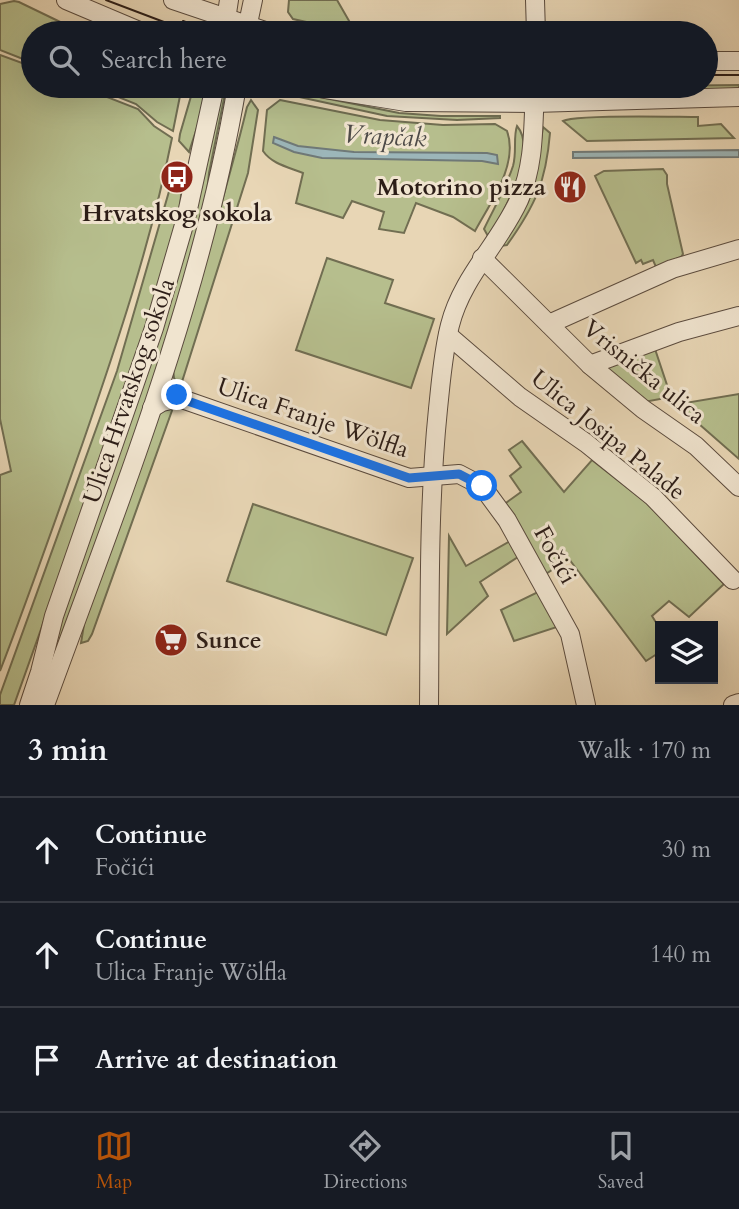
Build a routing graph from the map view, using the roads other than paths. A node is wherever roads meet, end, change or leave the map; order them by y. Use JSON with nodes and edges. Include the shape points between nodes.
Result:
{"nodes":[{"id":1,"x":66,"y":0,"type":"edge"},
{"id":2,"x":173,"y":0,"type":"edge"},
{"id":3,"x":229,"y":0,"type":"edge"},
{"id":4,"x":253,"y":0,"type":"edge"},
{"id":5,"x":535,"y":0,"type":"edge"},
{"id":6,"x":116,"y":21,"type":"edge"},
{"id":7,"x":215,"y":21,"type":"edge"},
{"id":8,"x":226,"y":21,"type":"edge"},
{"id":9,"x":249,"y":21,"type":"edge"},
{"id":10,"x":536,"y":21,"type":"edge"},
{"id":11,"x":718,"y":61,"type":"edge"},
{"id":12,"x":739,"y":61,"type":"edge"},
{"id":13,"x":718,"y":97,"type":"edge"},
{"id":14,"x":739,"y":97,"type":"edge"},
{"id":15,"x":212,"y":98,"type":"edge"},
{"id":16,"x":235,"y":98,"type":"edge"},
{"id":17,"x":380,"y":98,"type":"edge"},
{"id":18,"x":470,"y":98,"type":"edge"},
{"id":19,"x":534,"y":98,"type":"edge"},
{"id":20,"x":739,"y":249,"type":"edge"},
{"id":21,"x":482,"y":258,"type":"junction"},
{"id":22,"x":739,"y":316,"type":"edge"},
{"id":23,"x":548,"y":324,"type":"junction"},
{"id":24,"x":448,"y":334,"type":"junction"},
{"id":25,"x":590,"y":365,"type":"junction"},
{"id":26,"x":164,"y":373,"type":"junction"},
{"id":27,"x":179,"y":398,"type":"junction"},
{"id":28,"x":152,"y":408,"type":"junction"},
{"id":29,"x":432,"y":477,"type":"junction"},
{"id":30,"x":739,"y":487,"type":"edge"},
{"id":31,"x":733,"y":580,"type":"dead end"},
{"id":32,"x":739,"y":703,"type":"edge"},
{"id":33,"x":29,"y":705,"type":"edge"},
{"id":34,"x":45,"y":705,"type":"edge"},
{"id":35,"x":429,"y":705,"type":"edge"},
{"id":36,"x":586,"y":705,"type":"edge"},
{"id":37,"x":733,"y":705,"type":"edge"}],
"edges":[{"from":1,"to":6,"type":"street"},
{"from":2,"to":7,"type":"street"},
{"from":3,"to":8,"type":"street"},
{"from":4,"to":9,"type":"street"},
{"from":5,"to":10,"type":"street"},
{"from":11,"to":12,"type":"street"},
{"from":13,"to":14,"type":"street"},
{"from":15,"to":33,"type":"street","name":"Ulica Hrvatskog sokola","via":[[186,218],[154,328],[54,616]]},
{"from":16,"to":26,"type":"street","name":"Ulica Hrvatskog sokola","via":[[214,197]]},
{"from":17,"to":18,"type":"street","via":[[405,102]]},
{"from":19,"to":21,"type":"street","via":[[534,133],[525,184]]},
{"from":20,"to":23,"type":"street","name":"Vrisnička ulica","via":[[672,268]]},
{"from":21,"to":23,"type":"street","name":"Vrisnička ulica"},
{"from":21,"to":24,"type":"street","via":[[457,302]]},
{"from":22,"to":25,"type":"street","via":[[679,332]]},
{"from":23,"to":25,"type":"street","name":"Vrisnička ulica"},
{"from":24,"to":29,"type":"street"},
{"from":24,"to":31,"type":"street","name":"Ulica Josipa Palade","via":[[520,397],[653,497]]},
{"from":25,"to":30,"type":"street","name":"Vrisnička ulica","via":[[696,446]]},
{"from":26,"to":27,"type":"street","name":"Ulica Franje Wölfla"},
{"from":26,"to":28,"type":"street","name":"Ulica Hrvatskog sokola"},
{"from":27,"to":28,"type":"street","name":"Ulica Franje Wölfla"},
{"from":27,"to":29,"type":"street","name":"Ulica Franje Wölfla","via":[[409,478]]},
{"from":28,"to":34,"type":"street","name":"Ulica Hrvatskog sokola"},
{"from":29,"to":35,"type":"street"},
{"from":29,"to":36,"type":"street","name":"Fočići","via":[[456,474],[472,480],[482,486],[507,520],[570,634]]},
{"from":32,"to":37,"type":"street"}]}
